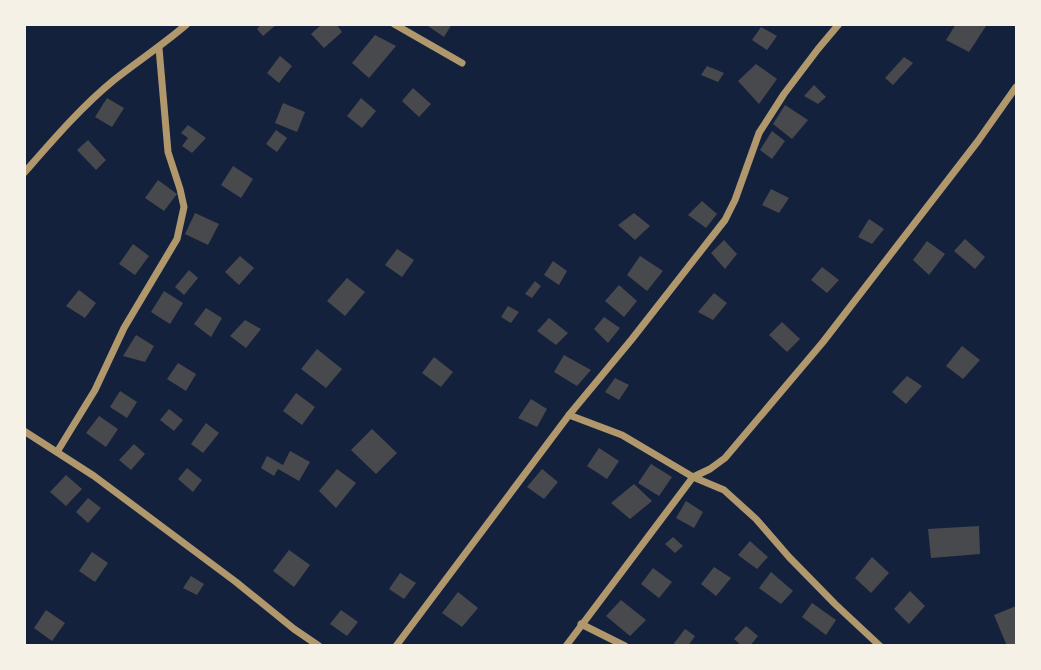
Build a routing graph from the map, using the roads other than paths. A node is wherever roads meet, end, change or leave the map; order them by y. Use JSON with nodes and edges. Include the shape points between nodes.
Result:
{"nodes":[{"id":1,"x":187,"y":24,"type":"edge"},
{"id":2,"x":394,"y":24,"type":"edge"},
{"id":3,"x":839,"y":24,"type":"edge"},
{"id":4,"x":159,"y":48,"type":"junction"},
{"id":5,"x":462,"y":63,"type":"dead end"},
{"id":6,"x":1017,"y":87,"type":"edge"},
{"id":7,"x":24,"y":173,"type":"edge"},
{"id":8,"x":569,"y":415,"type":"junction"},
{"id":9,"x":24,"y":430,"type":"edge"},
{"id":10,"x":57,"y":452,"type":"junction"},
{"id":11,"x":693,"y":477,"type":"junction"},
{"id":12,"x":581,"y":624,"type":"junction"},
{"id":13,"x":319,"y":646,"type":"edge"},
{"id":14,"x":396,"y":646,"type":"edge"},
{"id":15,"x":566,"y":646,"type":"edge"},
{"id":16,"x":625,"y":646,"type":"edge"},
{"id":17,"x":880,"y":646,"type":"edge"}],
"edges":[{"from":1,"to":4,"type":"street"},
{"from":2,"to":5,"type":"street"},
{"from":3,"to":8,"type":"street","via":[[758,133],[725,220]]},
{"from":4,"to":7,"type":"street","via":[[113,81]]},
{"from":4,"to":10,"type":"street","via":[[168,152],[184,207],[177,239]]},
{"from":6,"to":11,"type":"street","via":[[779,396],[725,458]]},
{"from":8,"to":11,"type":"street","via":[[622,435]]},
{"from":8,"to":14,"type":"street"},
{"from":9,"to":10,"type":"street"},
{"from":10,"to":13,"type":"street"},
{"from":11,"to":12,"type":"street"},
{"from":11,"to":17,"type":"street","via":[[724,490]]},
{"from":12,"to":15,"type":"street"},
{"from":12,"to":16,"type":"street"}]}
